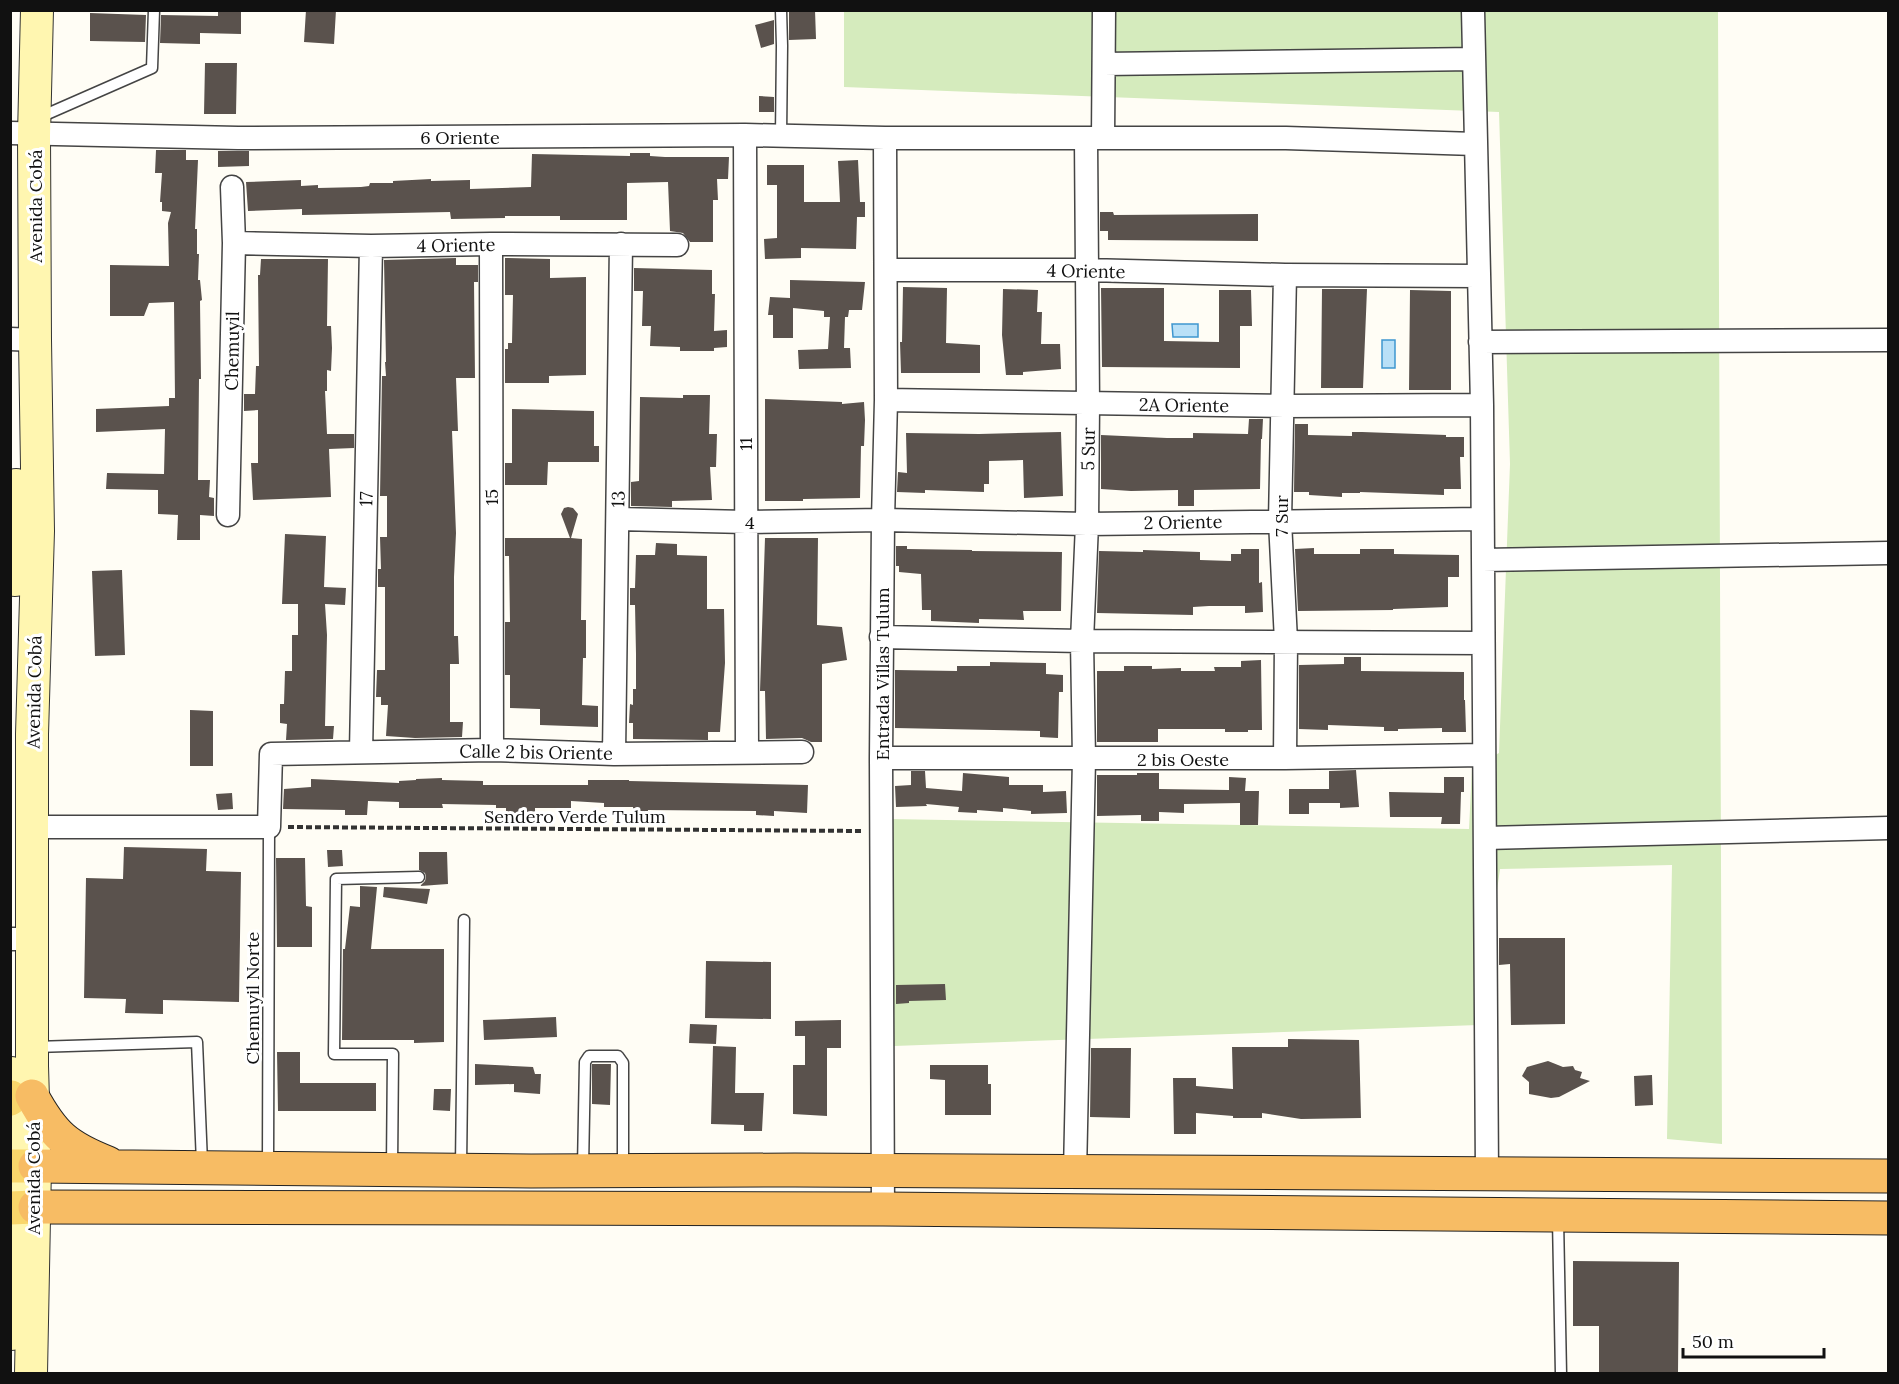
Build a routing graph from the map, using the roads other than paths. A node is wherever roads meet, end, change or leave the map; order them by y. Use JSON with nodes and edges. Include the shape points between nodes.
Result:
{"nodes":[{"id":1,"x":18,"y":10,"type":"edge"},
{"id":2,"x":37,"y":10,"type":"edge"},
{"id":3,"x":154,"y":10,"type":"edge"},
{"id":4,"x":781,"y":10,"type":"edge"},
{"id":5,"x":1104,"y":10,"type":"edge"},
{"id":6,"x":1473,"y":10,"type":"edge"},
{"id":7,"x":1474,"y":59,"type":"junction"},
{"id":8,"x":1104,"y":64,"type":"junction"},
{"id":9,"x":24,"y":130,"type":"edge"},
{"id":10,"x":745,"y":135,"type":"junction"},
{"id":11,"x":781,"y":136,"type":"junction"},
{"id":12,"x":885,"y":138,"type":"junction"},
{"id":13,"x":1095,"y":138,"type":"junction"},
{"id":14,"x":1475,"y":144,"type":"junction"},
{"id":15,"x":231,"y":187,"type":"dead end"},
{"id":16,"x":234,"y":243,"type":"junction"},
{"id":17,"x":491,"y":244,"type":"junction"},
{"id":18,"x":621,"y":244,"type":"junction"},
{"id":19,"x":677,"y":245,"type":"dead end"},
{"id":20,"x":371,"y":246,"type":"junction"},
{"id":21,"x":886,"y":270,"type":"junction"},
{"id":22,"x":1087,"y":270,"type":"junction"},
{"id":23,"x":1285,"y":275,"type":"junction"},
{"id":24,"x":1479,"y":276,"type":"junction"},
{"id":25,"x":20,"y":339,"type":"edge"},
{"id":26,"x":1888,"y":340,"type":"edge"},
{"id":27,"x":1480,"y":342,"type":"junction"},
{"id":28,"x":886,"y":400,"type":"junction"},
{"id":29,"x":1088,"y":404,"type":"junction"},
{"id":30,"x":1482,"y":405,"type":"junction"},
{"id":31,"x":1284,"y":406,"type":"junction"},
{"id":32,"x":228,"y":514,"type":"dead end"},
{"id":33,"x":618,"y":519,"type":"junction"},
{"id":34,"x":883,"y":519,"type":"junction"},
{"id":35,"x":1482,"y":519,"type":"junction"},
{"id":36,"x":1280,"y":521,"type":"junction"},
{"id":37,"x":746,"y":522,"type":"junction"},
{"id":38,"x":1087,"y":524,"type":"junction"},
{"id":39,"x":13,"y":530,"type":"edge"},
{"id":40,"x":1888,"y":553,"type":"edge"},
{"id":41,"x":1483,"y":560,"type":"junction"},
{"id":42,"x":881,"y":637,"type":"junction"},
{"id":43,"x":1082,"y":641,"type":"junction"},
{"id":44,"x":1286,"y":642,"type":"junction"},
{"id":45,"x":1483,"y":643,"type":"junction"},
{"id":46,"x":19,"y":734,"type":"edge"},
{"id":47,"x":492,"y":750,"type":"junction"},
{"id":48,"x":361,"y":752,"type":"junction"},
{"id":49,"x":747,"y":752,"type":"junction"},
{"id":50,"x":802,"y":752,"type":"dead end"},
{"id":51,"x":615,"y":754,"type":"junction"},
{"id":52,"x":1484,"y":755,"type":"junction"},
{"id":53,"x":881,"y":758,"type":"junction"},
{"id":54,"x":1284,"y":758,"type":"junction"},
{"id":55,"x":1084,"y":759,"type":"junction"},
{"id":56,"x":32,"y":827,"type":"junction"},
{"id":57,"x":269,"y":827,"type":"junction"},
{"id":58,"x":1888,"y":828,"type":"edge"},
{"id":59,"x":1485,"y":838,"type":"junction"},
{"id":60,"x":419,"y":877,"type":"dead end"},
{"id":61,"x":464,"y":920,"type":"dead end"},
{"id":62,"x":16,"y":939,"type":"edge"},
{"id":63,"x":32,"y":1048,"type":"junction"},
{"id":64,"x":18,"y":1097,"type":"edge"},
{"id":65,"x":17,"y":1167,"type":"edge"},
{"id":66,"x":118,"y":1167,"type":"junction"},
{"id":67,"x":202,"y":1167,"type":"junction"},
{"id":68,"x":268,"y":1168,"type":"junction"},
{"id":69,"x":392,"y":1170,"type":"junction"},
{"id":70,"x":583,"y":1170,"type":"junction"},
{"id":71,"x":623,"y":1170,"type":"junction"},
{"id":72,"x":461,"y":1171,"type":"junction"},
{"id":73,"x":531,"y":1171,"type":"junction"},
{"id":74,"x":882,"y":1172,"type":"junction"},
{"id":75,"x":1075,"y":1173,"type":"junction"},
{"id":76,"x":1487,"y":1174,"type":"junction"},
{"id":77,"x":1888,"y":1176,"type":"edge"},
{"id":78,"x":19,"y":1208,"type":"edge"},
{"id":79,"x":531,"y":1208,"type":"junction"},
{"id":80,"x":884,"y":1209,"type":"junction"},
{"id":81,"x":1558,"y":1215,"type":"junction"},
{"id":82,"x":1888,"y":1218,"type":"edge"},
{"id":83,"x":11,"y":1374,"type":"edge"},
{"id":84,"x":31,"y":1374,"type":"edge"},
{"id":85,"x":1561,"y":1374,"type":"edge"}],
"edges":[{"from":1,"to":9,"type":"main road","name":"Avenida Cobá"},
{"from":2,"to":9,"type":"main road","name":"Avenida Cobá"},
{"from":3,"to":9,"type":"lane","via":[[152,69]]},
{"from":4,"to":11,"type":"lane"},
{"from":5,"to":8,"type":"street","name":"5 Sur"},
{"from":6,"to":7,"type":"street"},
{"from":7,"to":8,"type":"street"},
{"from":7,"to":14,"type":"street"},
{"from":8,"to":13,"type":"street","name":"5 Sur"},
{"from":9,"to":10,"type":"street","name":"6 Oriente","via":[[238,138]]},
{"from":9,"to":25,"type":"main road","name":"Avenida Cobá"},
{"from":10,"to":11,"type":"street","name":"6 Oriente"},
{"from":10,"to":37,"type":"street","name":"11"},
{"from":11,"to":12,"type":"street","name":"6 Oriente"},
{"from":12,"to":13,"type":"street","name":"6 Oriente"},
{"from":12,"to":21,"type":"street","name":"Entrada Villas Tulum"},
{"from":13,"to":14,"type":"street","name":"6 Oriente","via":[[1286,138]]},
{"from":13,"to":22,"type":"street","name":"5 Sur"},
{"from":14,"to":24,"type":"street"},
{"from":15,"to":16,"type":"street","name":"Chemuyil"},
{"from":16,"to":20,"type":"street","name":"4 Oriente"},
{"from":16,"to":32,"type":"street","name":"Chemuyil"},
{"from":17,"to":18,"type":"street","name":"4 Oriente"},
{"from":17,"to":20,"type":"street","name":"4 Oriente"},
{"from":17,"to":47,"type":"street","name":"15"},
{"from":18,"to":19,"type":"street","name":"4 Oriente"},
{"from":18,"to":33,"type":"street","name":"13"},
{"from":20,"to":48,"type":"street","name":"17"},
{"from":21,"to":22,"type":"street","name":"4 Oriente"},
{"from":21,"to":28,"type":"street","name":"Entrada Villas Tulum"},
{"from":22,"to":23,"type":"street","name":"4 Oriente"},
{"from":22,"to":29,"type":"street","name":"5 Sur"},
{"from":23,"to":24,"type":"street","name":"4 Oriente"},
{"from":23,"to":31,"type":"street","name":"7 Sur"},
{"from":24,"to":27,"type":"street"},
{"from":25,"to":39,"type":"main road","name":"Avenida Cobá"},
{"from":25,"to":46,"type":"main road","name":"Avenida Cobá","via":[[38,531]]},
{"from":26,"to":27,"type":"street"},
{"from":27,"to":30,"type":"street"},
{"from":28,"to":29,"type":"street","name":"2A Oriente"},
{"from":28,"to":34,"type":"street","name":"Entrada Villas Tulum"},
{"from":29,"to":31,"type":"street","name":"2A Oriente"},
{"from":29,"to":38,"type":"street","name":"5 Sur"},
{"from":30,"to":31,"type":"street","name":"2A Oriente"},
{"from":30,"to":35,"type":"street"},
{"from":31,"to":36,"type":"street","name":"7 Sur"},
{"from":33,"to":37,"type":"street","name":"4"},
{"from":33,"to":51,"type":"street","name":"13"},
{"from":34,"to":37,"type":"street","name":"4"},
{"from":34,"to":38,"type":"street","name":"2 Oriente"},
{"from":34,"to":42,"type":"street","name":"Entrada Villas Tulum"},
{"from":35,"to":36,"type":"street","name":"2 Oriente"},
{"from":35,"to":41,"type":"street"},
{"from":36,"to":38,"type":"street","name":"2 Oriente"},
{"from":36,"to":44,"type":"street","name":"7 Sur"},
{"from":37,"to":49,"type":"street","name":"11"},
{"from":38,"to":43,"type":"street","name":"5 Sur"},
{"from":39,"to":46,"type":"main road","name":"Avenida Cobá"},
{"from":40,"to":41,"type":"street"},
{"from":41,"to":45,"type":"street"},
{"from":42,"to":43,"type":"street"},
{"from":42,"to":53,"type":"street","name":"Entrada Villas Tulum"},
{"from":43,"to":44,"type":"street"},
{"from":43,"to":55,"type":"street","name":"5 Sur"},
{"from":44,"to":45,"type":"street"},
{"from":44,"to":54,"type":"street","name":"7 Sur"},
{"from":45,"to":52,"type":"street"},
{"from":46,"to":56,"type":"main road","name":"Avenida Cobá"},
{"from":46,"to":62,"type":"main road","name":"Avenida Cobá"},
{"from":47,"to":48,"type":"street","name":"Calle 2 bis Oriente"},
{"from":47,"to":51,"type":"street","name":"Calle 2 bis Oriente"},
{"from":48,"to":57,"type":"street","name":"Calle 2 bis Oriente","via":[[271,754]]},
{"from":49,"to":50,"type":"street","name":"Calle 2 bis Oriente"},
{"from":49,"to":51,"type":"street","name":"Calle 2 bis Oriente"},
{"from":52,"to":54,"type":"street","name":"2 bis Oeste"},
{"from":52,"to":59,"type":"street"},
{"from":53,"to":55,"type":"street","name":"2 bis Oeste"},
{"from":53,"to":74,"type":"street","name":"Entrada Villas Tulum"},
{"from":54,"to":55,"type":"street","name":"2 bis Oeste"},
{"from":55,"to":75,"type":"street","name":"5 Sur"},
{"from":56,"to":57,"type":"street"},
{"from":56,"to":62,"type":"main road","name":"Avenida Cobá"},
{"from":57,"to":68,"type":"lane","name":"Chemuyil Norte"},
{"from":58,"to":59,"type":"street"},
{"from":59,"to":76,"type":"street"},
{"from":60,"to":69,"type":"lane","via":[[336,879],[334,1054],[393,1054]]},
{"from":61,"to":72,"type":"lane"},
{"from":62,"to":63,"type":"main road","name":"Avenida Cobá"},
{"from":62,"to":64,"type":"main road","name":"Avenida Cobá"},
{"from":63,"to":64,"type":"main road","name":"Avenida Cobá"},
{"from":63,"to":67,"type":"lane","via":[[197,1042]]},
{"from":64,"to":65,"type":"main road","name":"Avenida Cobá"},
{"from":64,"to":66,"type":"highway","via":[[68,1144]]},
{"from":65,"to":66,"type":"highway"},
{"from":65,"to":78,"type":"main road","name":"Avenida Cobá"},
{"from":66,"to":67,"type":"highway"},
{"from":67,"to":68,"type":"highway"},
{"from":68,"to":69,"type":"highway"},
{"from":69,"to":72,"type":"highway"},
{"from":70,"to":71,"type":"highway"},
{"from":70,"to":71,"type":"lane","via":[[585,1062],[589,1056],[618,1056],[623,1063]]},
{"from":70,"to":73,"type":"highway"},
{"from":71,"to":74,"type":"highway"},
{"from":72,"to":73,"type":"highway"},
{"from":73,"to":79,"type":"highway"},
{"from":74,"to":75,"type":"highway"},
{"from":74,"to":80,"type":"street","name":"Entrada Villas Tulum"},
{"from":75,"to":76,"type":"highway"},
{"from":76,"to":77,"type":"highway"},
{"from":78,"to":79,"type":"highway"},
{"from":78,"to":83,"type":"main road","name":"Avenida Cobá"},
{"from":78,"to":84,"type":"main road","name":"Avenida Cobá"},
{"from":79,"to":80,"type":"highway"},
{"from":80,"to":81,"type":"highway"},
{"from":81,"to":82,"type":"highway"},
{"from":81,"to":85,"type":"lane"}]}
